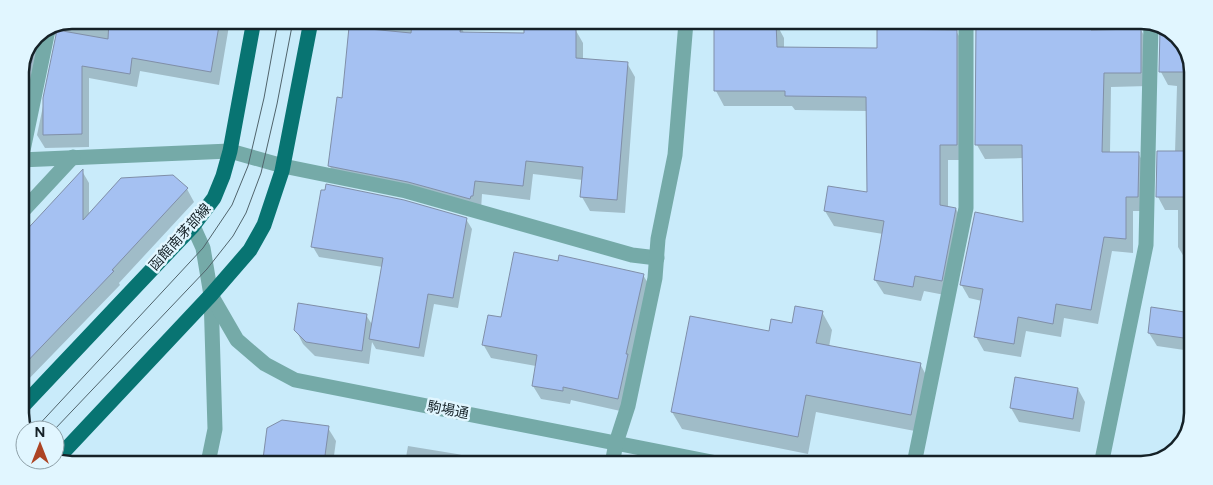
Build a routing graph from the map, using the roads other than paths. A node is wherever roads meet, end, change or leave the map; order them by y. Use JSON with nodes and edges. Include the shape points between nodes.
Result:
{"nodes":[{"id":1,"x":252,"y":29,"type":"edge"},
{"id":2,"x":309,"y":29,"type":"edge"},
{"id":3,"x":685,"y":29,"type":"edge"},
{"id":4,"x":966,"y":29,"type":"edge"},
{"id":5,"x":1151,"y":30,"type":"edge"},
{"id":6,"x":47,"y":37,"type":"edge"},
{"id":7,"x":29,"y":121,"type":"edge"},
{"id":8,"x":230,"y":151,"type":"junction"},
{"id":9,"x":73,"y":157,"type":"junction"},
{"id":10,"x":29,"y":160,"type":"edge"},
{"id":11,"x":283,"y":166,"type":"junction"},
{"id":12,"x":29,"y":204,"type":"edge"},
{"id":13,"x":193,"y":226,"type":"junction"},
{"id":14,"x":657,"y":258,"type":"junction"},
{"id":15,"x":211,"y":295,"type":"junction"},
{"id":16,"x":29,"y":399,"type":"edge"},
{"id":17,"x":616,"y":443,"type":"junction"},
{"id":18,"x":65,"y":450,"type":"edge"},
{"id":19,"x":209,"y":456,"type":"edge"},
{"id":20,"x":614,"y":456,"type":"edge"},
{"id":21,"x":682,"y":456,"type":"edge"},
{"id":22,"x":916,"y":456,"type":"edge"},
{"id":23,"x":1103,"y":456,"type":"edge"}],
"edges":[{"from":1,"to":8,"type":"main road","name":"函館南茅部線"},
{"from":2,"to":11,"type":"main road"},
{"from":3,"to":14,"type":"street","via":[[675,154]]},
{"from":4,"to":22,"type":"street","via":[[966,208]]},
{"from":5,"to":23,"type":"street","via":[[1146,245]]},
{"from":6,"to":7,"type":"street"},
{"from":8,"to":9,"type":"street"},
{"from":8,"to":11,"type":"street"},
{"from":8,"to":13,"type":"main road","name":"函館南茅部線","via":[[214,198]]},
{"from":9,"to":10,"type":"street"},
{"from":9,"to":12,"type":"street"},
{"from":11,"to":14,"type":"street","via":[[406,191],[632,255]]},
{"from":11,"to":15,"type":"main road","via":[[264,224],[250,250]]},
{"from":13,"to":15,"type":"street","via":[[203,248]]},
{"from":13,"to":16,"type":"main road","name":"函館南茅部線"},
{"from":14,"to":17,"type":"street","via":[[628,406]]},
{"from":15,"to":17,"type":"street","name":"駒場通","via":[[237,340],[265,364],[296,380]]},
{"from":15,"to":18,"type":"main road"},
{"from":15,"to":19,"type":"street","via":[[215,429]]},
{"from":17,"to":20,"type":"street"},
{"from":17,"to":21,"type":"street","name":"駒場通"}]}
